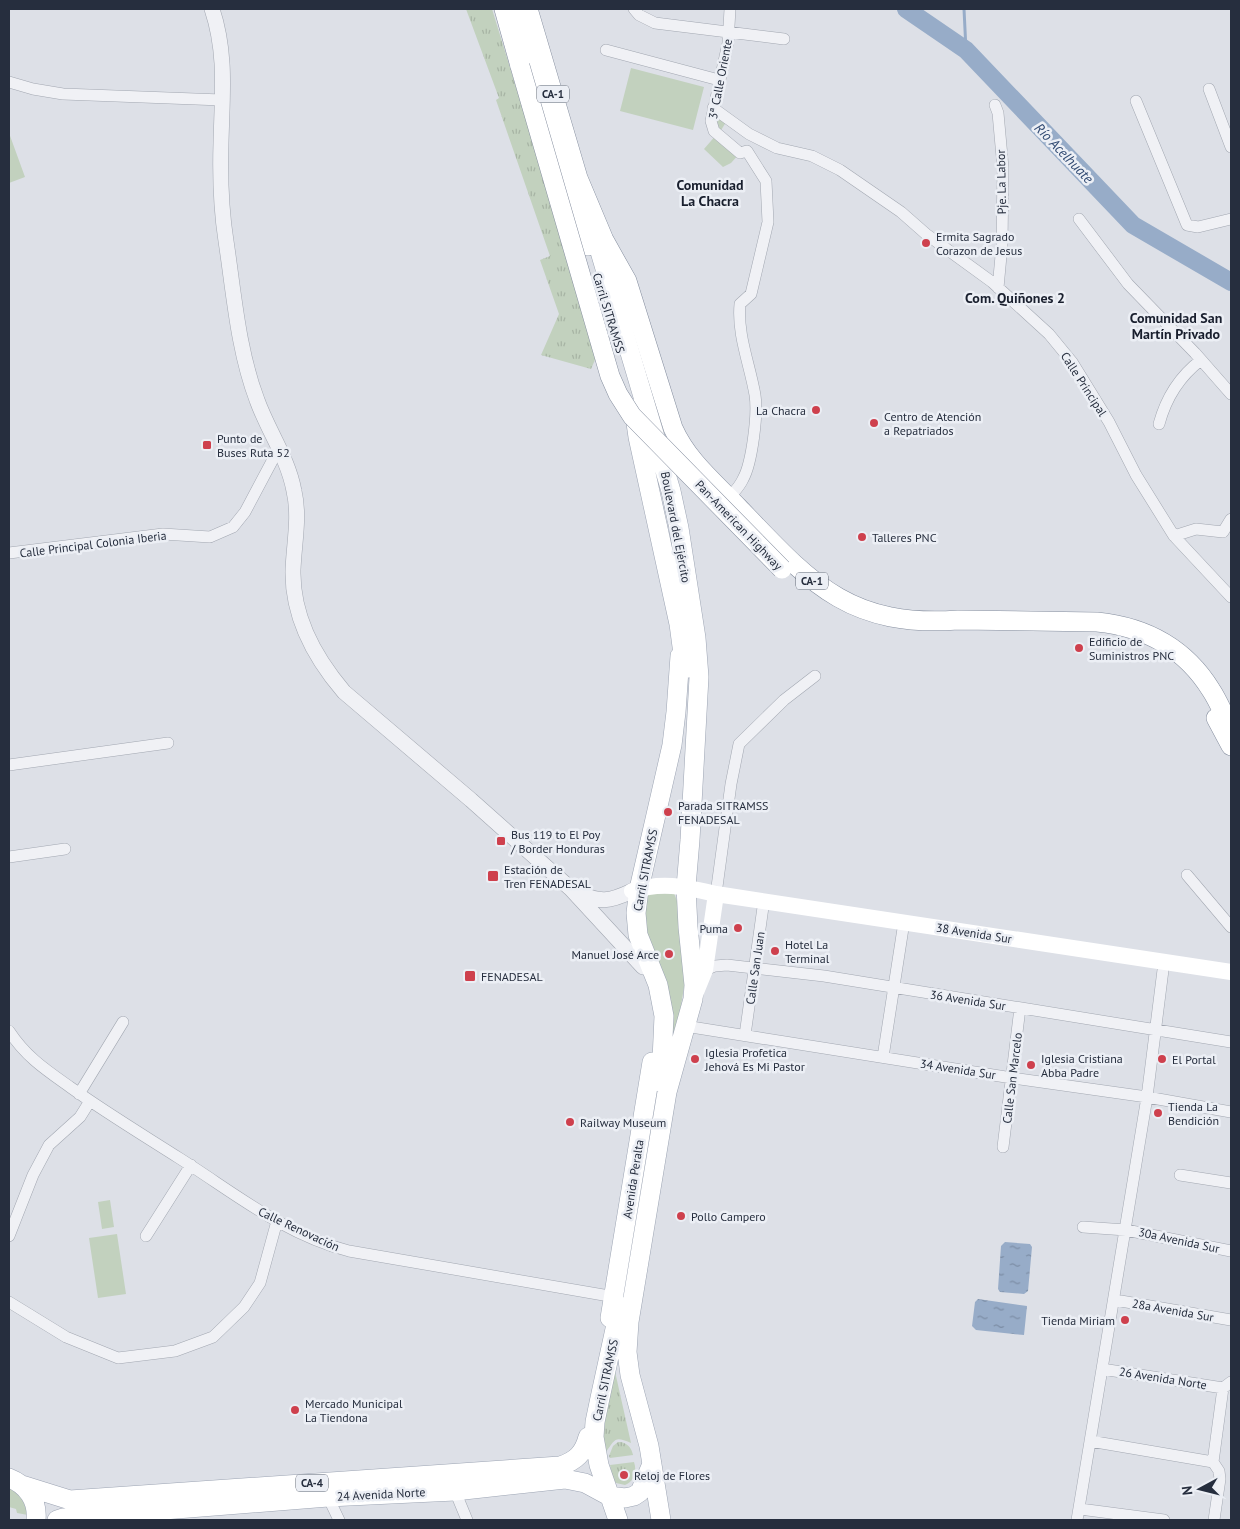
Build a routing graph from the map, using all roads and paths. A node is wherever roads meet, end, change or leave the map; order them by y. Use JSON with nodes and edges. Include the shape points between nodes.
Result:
{"nodes":[{"id":1,"x":212,"y":9,"type":"edge"},
{"id":2,"x":499,"y":9,"type":"edge"},
{"id":3,"x":504,"y":9,"type":"edge"},
{"id":4,"x":516,"y":9,"type":"edge"},
{"id":5,"x":528,"y":9,"type":"edge"},
{"id":6,"x":634,"y":9,"type":"edge"},
{"id":7,"x":730,"y":9,"type":"edge"},
{"id":8,"x":730,"y":33,"type":"junction"},
{"id":9,"x":784,"y":40,"type":"dead end"},
{"id":10,"x":515,"y":46,"type":"junction"},
{"id":11,"x":606,"y":50,"type":"dead end"},
{"id":12,"x":719,"y":80,"type":"junction"},
{"id":13,"x":9,"y":82,"type":"edge"},
{"id":14,"x":1209,"y":89,"type":"dead end"},
{"id":15,"x":222,"y":100,"type":"junction"},
{"id":16,"x":1136,"y":101,"type":"dead end"},
{"id":17,"x":995,"y":106,"type":"dead end"},
{"id":18,"x":713,"y":108,"type":"junction"},
{"id":19,"x":1231,"y":147,"type":"edge"},
{"id":20,"x":578,"y":178,"type":"junction"},
{"id":21,"x":1079,"y":219,"type":"dead end"},
{"id":22,"x":1231,"y":219,"type":"edge"},
{"id":23,"x":998,"y":288,"type":"junction"},
{"id":24,"x":1201,"y":360,"type":"junction"},
{"id":25,"x":1231,"y":394,"type":"edge"},
{"id":26,"x":1159,"y":424,"type":"dead end"},
{"id":27,"x":279,"y":448,"type":"junction"},
{"id":28,"x":729,"y":498,"type":"junction"},
{"id":29,"x":1231,"y":520,"type":"edge"},
{"id":30,"x":1174,"y":536,"type":"junction"},
{"id":31,"x":9,"y":554,"type":"edge"},
{"id":32,"x":1231,"y":597,"type":"edge"},
{"id":33,"x":679,"y":624,"type":"junction"},
{"id":34,"x":815,"y":676,"type":"dead end"},
{"id":35,"x":1231,"y":728,"type":"edge"},
{"id":36,"x":168,"y":743,"type":"dead end"},
{"id":37,"x":1231,"y":746,"type":"edge"},
{"id":38,"x":9,"y":765,"type":"edge"},
{"id":39,"x":65,"y":849,"type":"dead end"},
{"id":40,"x":9,"y":857,"type":"edge"},
{"id":41,"x":1187,"y":875,"type":"dead end"},
{"id":42,"x":682,"y":886,"type":"junction"},
{"id":43,"x":571,"y":889,"type":"junction"},
{"id":44,"x":636,"y":890,"type":"junction"},
{"id":45,"x":716,"y":894,"type":"junction"},
{"id":46,"x":764,"y":900,"type":"junction"},
{"id":47,"x":904,"y":922,"type":"junction"},
{"id":48,"x":1231,"y":927,"type":"edge"},
{"id":49,"x":1164,"y":962,"type":"junction"},
{"id":50,"x":643,"y":967,"type":"junction"},
{"id":51,"x":755,"y":968,"type":"junction"},
{"id":52,"x":705,"y":970,"type":"junction"},
{"id":53,"x":1231,"y":972,"type":"edge"},
{"id":54,"x":893,"y":988,"type":"junction"},
{"id":55,"x":693,"y":999,"type":"junction"},
{"id":56,"x":1020,"y":1008,"type":"junction"},
{"id":57,"x":123,"y":1022,"type":"dead end"},
{"id":58,"x":685,"y":1026,"type":"junction"},
{"id":59,"x":1156,"y":1029,"type":"junction"},
{"id":60,"x":9,"y":1031,"type":"edge"},
{"id":61,"x":745,"y":1035,"type":"junction"},
{"id":62,"x":1231,"y":1042,"type":"edge"},
{"id":63,"x":14,"y":1048,"type":"edge"},
{"id":64,"x":883,"y":1057,"type":"junction"},
{"id":65,"x":1012,"y":1078,"type":"junction"},
{"id":66,"x":661,"y":1083,"type":"junction"},
{"id":67,"x":79,"y":1094,"type":"junction"},
{"id":68,"x":1147,"y":1097,"type":"junction"},
{"id":69,"x":90,"y":1101,"type":"junction"},
{"id":70,"x":1231,"y":1112,"type":"edge"},
{"id":71,"x":1003,"y":1147,"type":"dead end"},
{"id":72,"x":191,"y":1165,"type":"junction"},
{"id":73,"x":1180,"y":1175,"type":"dead end"},
{"id":74,"x":1231,"y":1183,"type":"edge"},
{"id":75,"x":277,"y":1221,"type":"junction"},
{"id":76,"x":1083,"y":1227,"type":"dead end"},
{"id":77,"x":1126,"y":1230,"type":"junction"},
{"id":78,"x":9,"y":1236,"type":"edge"},
{"id":79,"x":146,"y":1236,"type":"dead end"},
{"id":80,"x":1231,"y":1251,"type":"edge"},
{"id":81,"x":618,"y":1297,"type":"junction"},
{"id":82,"x":1115,"y":1300,"type":"junction"},
{"id":83,"x":9,"y":1302,"type":"edge"},
{"id":84,"x":1231,"y":1320,"type":"edge"},
{"id":85,"x":1102,"y":1369,"type":"junction"},
{"id":86,"x":1227,"y":1385,"type":"edge"},
{"id":87,"x":588,"y":1437,"type":"junction"},
{"id":88,"x":1090,"y":1440,"type":"junction"},
{"id":89,"x":1213,"y":1462,"type":"junction"},
{"id":90,"x":649,"y":1472,"type":"junction"},
{"id":91,"x":15,"y":1481,"type":"edge"},
{"id":92,"x":455,"y":1491,"type":"junction"},
{"id":93,"x":605,"y":1494,"type":"junction"},
{"id":94,"x":328,"y":1497,"type":"junction"},
{"id":95,"x":1078,"y":1514,"type":"edge"},
{"id":96,"x":36,"y":1520,"type":"edge"},
{"id":97,"x":57,"y":1520,"type":"edge"},
{"id":98,"x":339,"y":1520,"type":"edge"},
{"id":99,"x":467,"y":1520,"type":"edge"},
{"id":100,"x":610,"y":1520,"type":"edge"},
{"id":101,"x":618,"y":1520,"type":"edge"},
{"id":102,"x":652,"y":1520,"type":"edge"},
{"id":103,"x":661,"y":1520,"type":"edge"},
{"id":104,"x":1164,"y":1520,"type":"edge"},
{"id":105,"x":1214,"y":1520,"type":"edge"}],
"edges":[{"from":1,"to":15,"type":"street","via":[[222,53]]},
{"from":2,"to":10,"type":"main road"},
{"from":3,"to":10,"type":"main road","name":"Pan-American Highway","number":"CA-1"},
{"from":4,"to":33,"type":"main road","name":"Carril SITRAMSS","via":[[627,372]]},
{"from":5,"to":20,"type":"main road","name":"Pan-American Highway","number":"CA-1"},
{"from":6,"to":8,"type":"street","via":[[655,23]]},
{"from":7,"to":8,"type":"street","name":"3ª Calle Oriente"},
{"from":8,"to":9,"type":"street"},
{"from":8,"to":12,"type":"street","name":"3ª Calle Oriente"},
{"from":10,"to":37,"type":"main road","name":"Pan-American Highway","number":"CA-1","bridge":true,"via":[[607,366],[618,394],[632,416],[796,583],[854,618],[883,626],[926,631],[1094,632],[1138,640],[1168,658],[1194,682]]},
{"from":11,"to":12,"type":"street"},
{"from":12,"to":18,"type":"street","name":"3ª Calle Oriente"},
{"from":13,"to":15,"type":"street","via":[[33,90],[63,94]]},
{"from":14,"to":19,"type":"street"},
{"from":15,"to":27,"type":"street","via":[[222,208],[240,340],[257,401]]},
{"from":16,"to":22,"type":"street","via":[[1187,225],[1198,227]]},
{"from":17,"to":23,"type":"street","name":"Pje. La Labor","via":[[1003,168]]},
{"from":18,"to":23,"type":"street","name":"Calle Principal","via":[[749,134],[777,148],[812,156],[840,170],[901,212]]},
{"from":18,"to":28,"type":"street","name":"3ª Calle Oriente","via":[[711,121],[714,131],[740,153],[747,151],[766,181],[768,222],[751,294],[740,304],[740,328],[756,413],[744,479]]},
{"from":20,"to":28,"type":"main road","name":"Pan-American Highway","number":"CA-1","via":[[604,240],[627,281],[673,428],[702,471]]},
{"from":20,"to":42,"type":"main road","name":"Boulevard del Ejército","via":[[671,491],[696,638],[699,677],[690,840]]},
{"from":21,"to":24,"type":"street","via":[[1128,284]]},
{"from":23,"to":30,"type":"street","name":"Calle Principal","via":[[1048,334],[1072,362]]},
{"from":24,"to":25,"type":"street"},
{"from":24,"to":26,"type":"street","via":[[1186,371],[1168,398]]},
{"from":27,"to":31,"type":"street","name":"Calle Principal Colonia Iberia","via":[[245,512],[233,527],[210,537],[163,534]]},
{"from":27,"to":43,"type":"street","via":[[292,479],[297,508],[293,572],[298,607],[322,665],[357,704]]},
{"from":28,"to":35,"type":"main road","name":"Pan-American Highway","number":"CA-1","via":[[813,582],[850,605],[877,614],[922,622],[1097,622],[1141,631],[1166,644],[1192,665],[1211,690]]},
{"from":29,"to":30,"type":"street","via":[[1223,532],[1196,529]]},
{"from":30,"to":32,"type":"street","name":"Calle Principal"},
{"from":33,"to":42,"type":"main road","name":"Carril SITRAMSS","via":[[687,708]]},
{"from":33,"to":44,"type":"main road","name":"Carril SITRAMSS","via":[[679,685],[672,745]]},
{"from":34,"to":45,"type":"street","via":[[784,700],[740,744],[731,784]]},
{"from":36,"to":38,"type":"street"},
{"from":39,"to":40,"type":"street"},
{"from":41,"to":48,"type":"street"},
{"from":42,"to":44,"type":"main road","via":[[663,884]]},
{"from":42,"to":45,"type":"main road"},
{"from":42,"to":55,"type":"main road","name":"Avenida Peralta","via":[[693,966]]},
{"from":42,"to":66,"type":"main road","name":"Carril SITRAMSS","via":[[688,976],[686,995]]},
{"from":43,"to":44,"type":"street","via":[[588,898],[607,901]]},
{"from":43,"to":50,"type":"street"},
{"from":44,"to":50,"type":"main road","name":"Avenida Peralta","via":[[629,900],[628,919]]},
{"from":44,"to":66,"type":"main road","name":"Carril SITRAMSS","via":[[636,924],[658,985],[664,1016]]},
{"from":45,"to":46,"type":"main road","name":"38 Avenida Sur"},
{"from":45,"to":52,"type":"main road","name":"Avenida Peralta"},
{"from":46,"to":47,"type":"main road","name":"38 Avenida Sur"},
{"from":46,"to":51,"type":"street","name":"Calle San Juan"},
{"from":47,"to":49,"type":"main road","name":"38 Avenida Sur"},
{"from":47,"to":54,"type":"street"},
{"from":49,"to":53,"type":"main road","name":"38 Avenida Sur"},
{"from":49,"to":59,"type":"street"},
{"from":50,"to":81,"type":"main road","name":"Avenida Peralta","via":[[653,994],[657,1034]]},
{"from":51,"to":52,"type":"street","name":"36 Avenida Sur","via":[[727,965]]},
{"from":51,"to":54,"type":"street","name":"36 Avenida Sur"},
{"from":51,"to":61,"type":"street","name":"Calle San Juan"},
{"from":52,"to":55,"type":"main road","name":"Avenida Peralta"},
{"from":54,"to":56,"type":"street","name":"36 Avenida Sur"},
{"from":54,"to":64,"type":"street"},
{"from":55,"to":58,"type":"main road","name":"Avenida Peralta"},
{"from":56,"to":59,"type":"street","name":"36 Avenida Sur"},
{"from":56,"to":65,"type":"street","name":"Calle San Marcelo"},
{"from":57,"to":67,"type":"street"},
{"from":58,"to":61,"type":"street","name":"34 Avenida Sur"},
{"from":58,"to":90,"type":"main road","name":"Avenida Peralta","via":[[667,1092],[629,1322],[627,1352],[630,1375],[644,1429]]},
{"from":59,"to":62,"type":"street","name":"36 Avenida Sur"},
{"from":59,"to":68,"type":"street"},
{"from":60,"to":63,"type":"street","name":"Calle Renovación"},
{"from":61,"to":64,"type":"street","name":"34 Avenida Sur"},
{"from":63,"to":67,"type":"street","name":"Calle Renovación"},
{"from":64,"to":65,"type":"street","name":"34 Avenida Sur"},
{"from":65,"to":68,"type":"street","name":"34 Avenida Sur"},
{"from":65,"to":71,"type":"street","name":"Calle San Marcelo"},
{"from":66,"to":81,"type":"main road","name":"Carril SITRAMSS"},
{"from":67,"to":69,"type":"street","name":"Calle Renovación"},
{"from":68,"to":70,"type":"street","name":"34 Avenida Sur"},
{"from":68,"to":77,"type":"street"},
{"from":69,"to":72,"type":"street","name":"Calle Renovación"},
{"from":69,"to":78,"type":"street","via":[[80,1117],[49,1145],[33,1175]]},
{"from":72,"to":75,"type":"street","name":"Calle Renovación"},
{"from":72,"to":79,"type":"street"},
{"from":73,"to":74,"type":"street"},
{"from":75,"to":81,"type":"street","name":"Calle Renovación","via":[[349,1251]]},
{"from":75,"to":83,"type":"street","via":[[260,1283],[244,1307],[213,1337],[176,1350],[118,1358],[66,1338]]},
{"from":76,"to":77,"type":"street","name":"30a Avenida Sur"},
{"from":77,"to":80,"type":"street","name":"30a Avenida Sur"},
{"from":77,"to":82,"type":"street"},
{"from":81,"to":87,"type":"main road","name":"Avenida Peralta","via":[[594,1392]]},
{"from":81,"to":90,"type":"main road","name":"Carril SITRAMSS","via":[[623,1383]]},
{"from":81,"to":93,"type":"main road","name":"Carril SITRAMSS","via":[[594,1437]]},
{"from":82,"to":84,"type":"street","name":"28a Avenida Sur"},
{"from":82,"to":85,"type":"street"},
{"from":85,"to":86,"type":"street","name":"26 Avenida Norte"},
{"from":85,"to":88,"type":"street"},
{"from":86,"to":89,"type":"street"},
{"from":87,"to":91,"type":"main road","name":"24 Avenida Norte","number":"CA-4","via":[[582,1453],[560,1466],[70,1500]]},
{"from":87,"to":93,"type":"main road","name":"Avenida Peralta","via":[[590,1462]]},
{"from":88,"to":89,"type":"street"},
{"from":88,"to":95,"type":"street"},
{"from":89,"to":105,"type":"street","via":[[1220,1479]]},
{"from":90,"to":93,"type":"main road","name":"24 Avenida Norte","via":[[640,1492],[634,1496],[625,1498]]},
{"from":90,"to":102,"type":"main road","name":"Carril SITRAMSS"},
{"from":90,"to":103,"type":"main road","name":"Avenida Peralta"},
{"from":91,"to":96,"type":"main road","number":"CA-4","via":[[33,1499]]},
{"from":92,"to":93,"type":"main road","name":"24 Avenida Norte","number":"CA-4","via":[[565,1479],[586,1483]]},
{"from":92,"to":94,"type":"main road","name":"24 Avenida Norte","number":"CA-4"},
{"from":92,"to":99,"type":"street"},
{"from":93,"to":100,"type":"main road","name":"Avenida Peralta"},
{"from":93,"to":101,"type":"main road","name":"Carril SITRAMSS"},
{"from":94,"to":97,"type":"main road","name":"24 Avenida Norte","number":"CA-4"},
{"from":94,"to":98,"type":"street"},
{"from":95,"to":104,"type":"street"}]}
